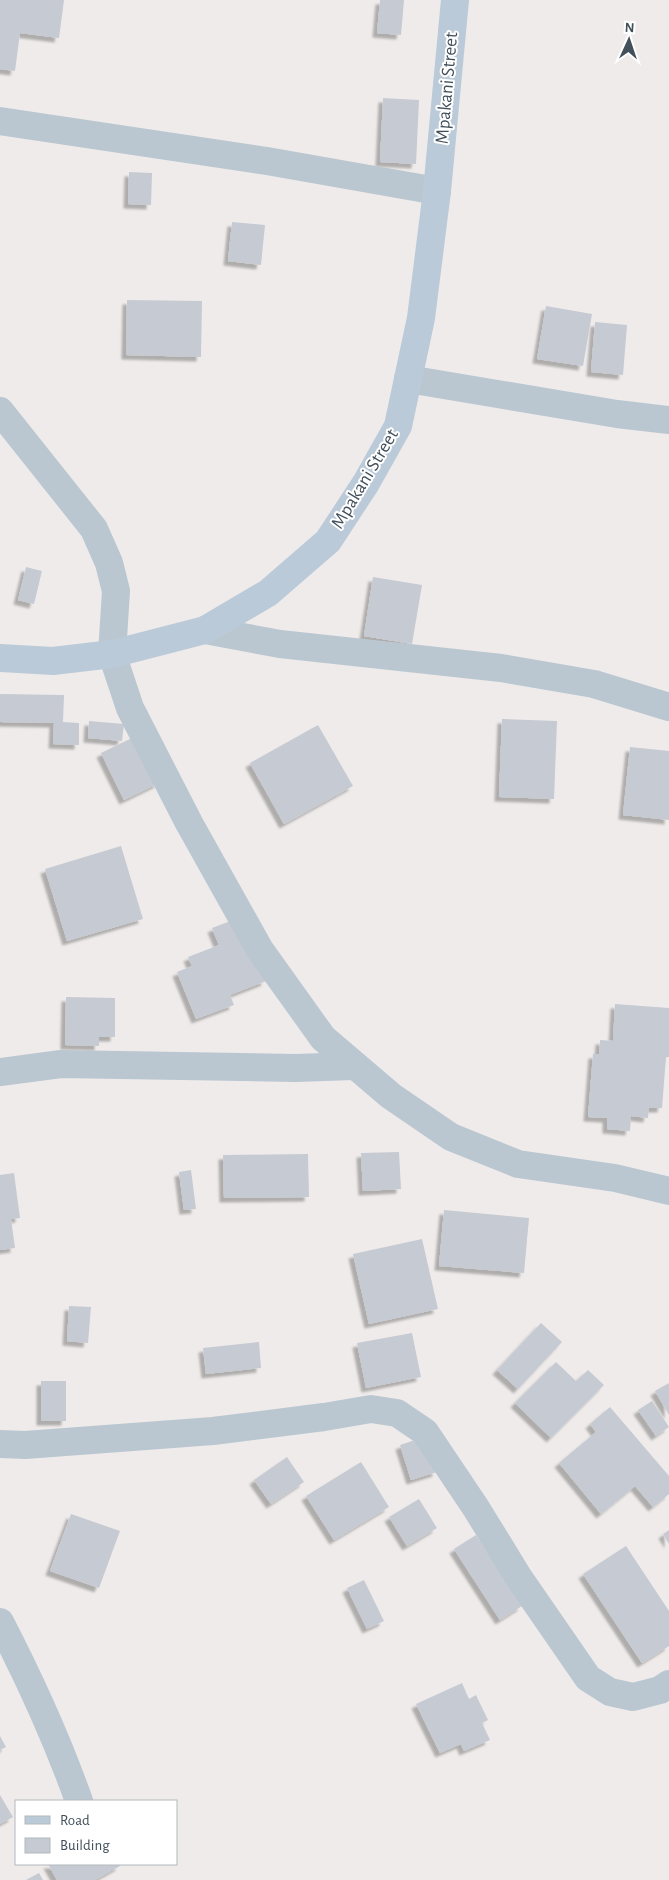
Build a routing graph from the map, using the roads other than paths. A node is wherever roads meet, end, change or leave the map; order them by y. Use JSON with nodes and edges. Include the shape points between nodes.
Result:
{"nodes":[{"id":1,"x":455,"y":0,"type":"edge"},
{"id":2,"x":0,"y":121,"type":"edge"},
{"id":3,"x":437,"y":191,"type":"junction"},
{"id":4,"x":408,"y":379,"type":"junction"},
{"id":5,"x":0,"y":410,"type":"edge"},
{"id":6,"x":669,"y":420,"type":"edge"},
{"id":7,"x":205,"y":630,"type":"junction"},
{"id":8,"x":112,"y":654,"type":"junction"},
{"id":9,"x":0,"y":658,"type":"edge"},
{"id":10,"x":669,"y":707,"type":"edge"},
{"id":11,"x":353,"y":1066,"type":"junction"},
{"id":12,"x":0,"y":1072,"type":"edge"},
{"id":13,"x":669,"y":1191,"type":"edge"},
{"id":14,"x":0,"y":1444,"type":"edge"},
{"id":15,"x":0,"y":1622,"type":"edge"},
{"id":16,"x":669,"y":1684,"type":"edge"},
{"id":17,"x":79,"y":1800,"type":"edge"}],
"edges":[{"from":1,"to":3,"type":"street","name":"Mpakani Street"},
{"from":2,"to":3,"type":"street","via":[[267,161]]},
{"from":3,"to":4,"type":"street","name":"Mpakani Street","via":[[421,318]]},
{"from":4,"to":6,"type":"street"},
{"from":4,"to":7,"type":"street","name":"Mpakani Street","via":[[398,426],[366,484],[328,541],[268,593]]},
{"from":5,"to":8,"type":"street","via":[[94,529],[109,562],[116,591]]},
{"from":7,"to":8,"type":"street","name":"Mpakani Street"},
{"from":7,"to":10,"type":"street","via":[[290,645],[501,668],[594,684]]},
{"from":8,"to":9,"type":"street","name":"Mpakani Street","via":[[53,661]]},
{"from":8,"to":11,"type":"street","via":[[130,708],[260,950],[323,1038]]},
{"from":11,"to":12,"type":"street","via":[[62,1064]]},
{"from":11,"to":13,"type":"street","via":[[450,1137],[518,1164],[616,1178]]},
{"from":14,"to":16,"type":"street","via":[[25,1445],[213,1431],[371,1408],[397,1413],[425,1432],[588,1678],[610,1692],[632,1697],[660,1690]]},
{"from":15,"to":17,"type":"street","via":[[23,1666]]}]}
